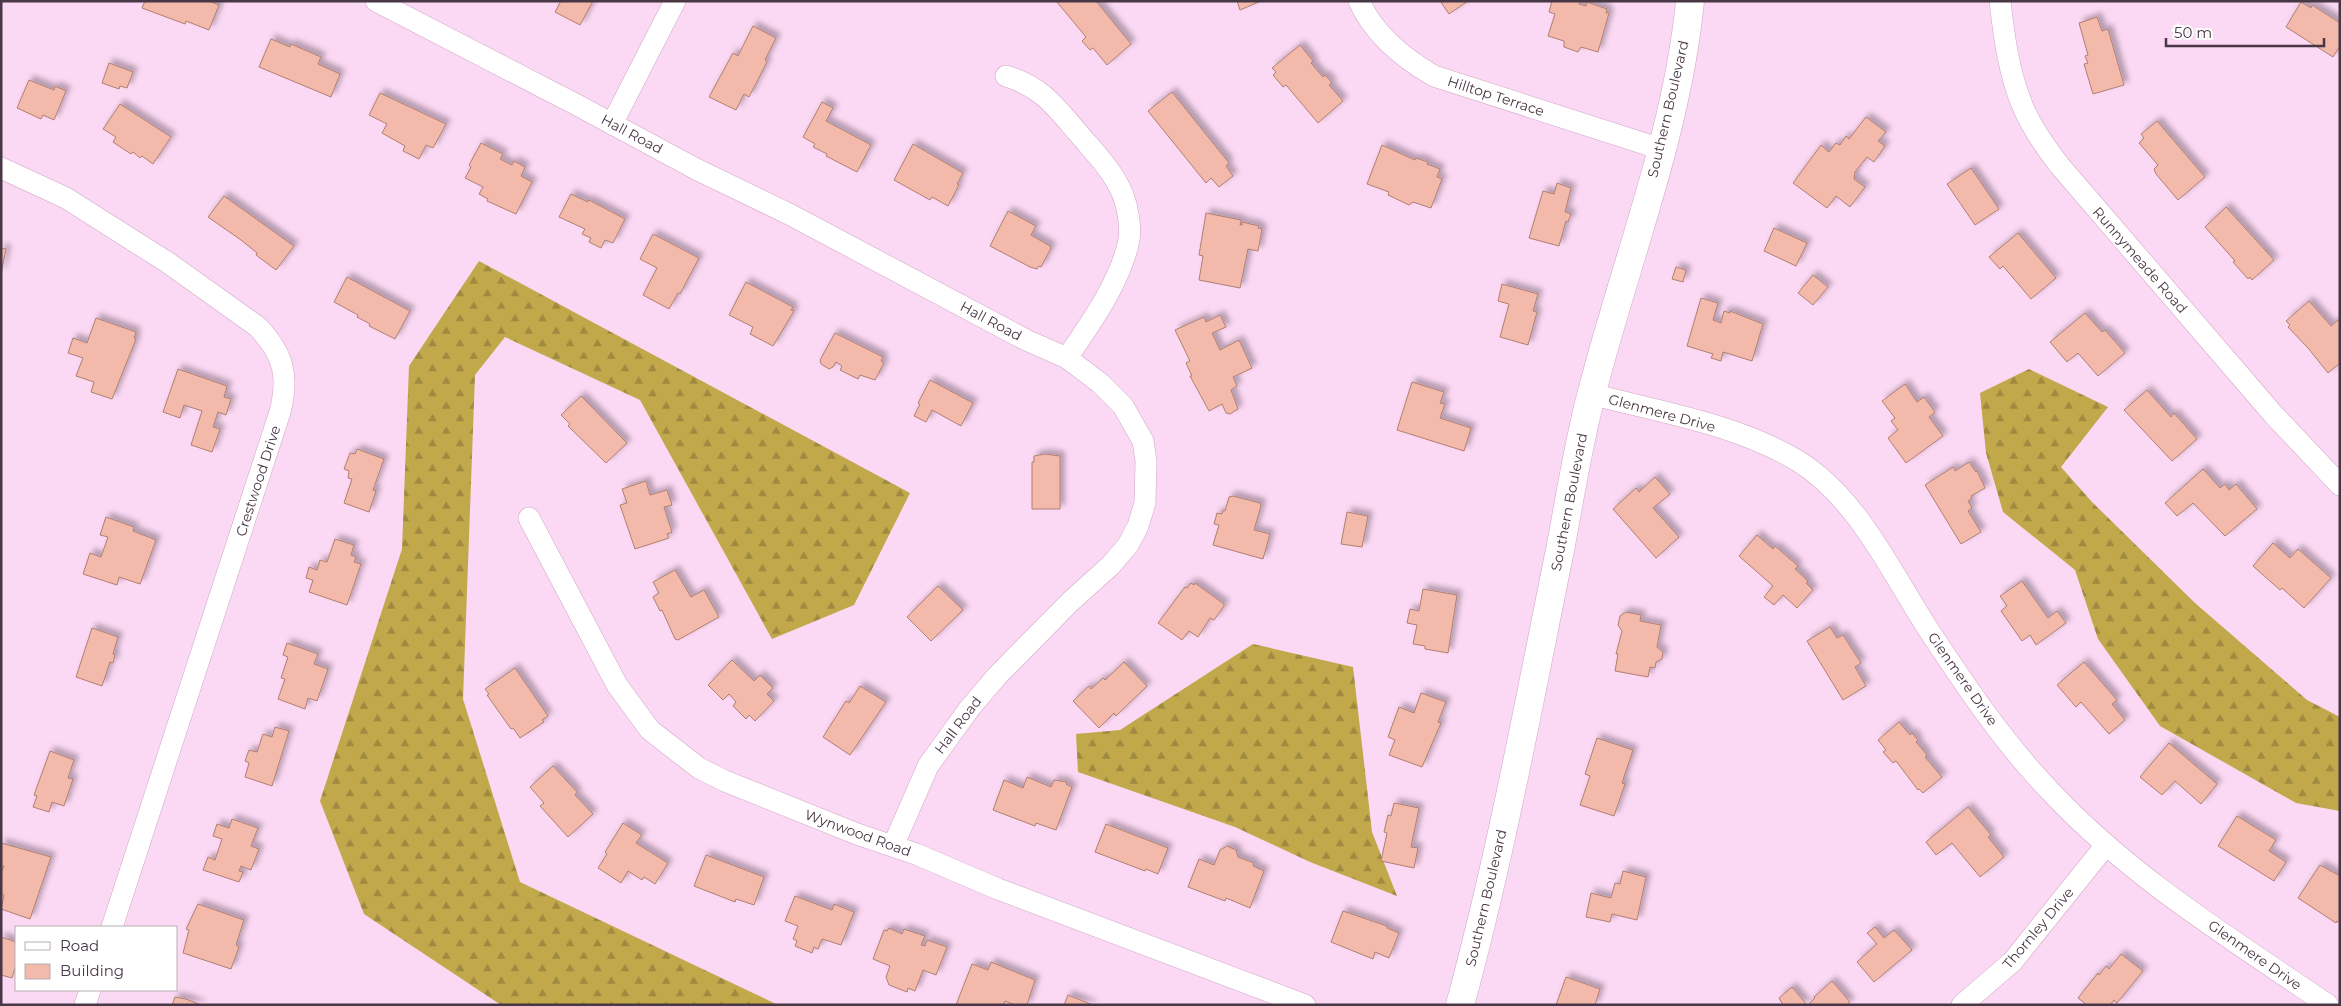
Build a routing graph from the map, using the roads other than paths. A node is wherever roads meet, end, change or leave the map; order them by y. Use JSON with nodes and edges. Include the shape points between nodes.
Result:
{"nodes":[{"id":1,"x":376,"y":1,"type":"edge"},
{"id":2,"x":675,"y":1,"type":"edge"},
{"id":3,"x":1359,"y":1,"type":"edge"},
{"id":4,"x":1690,"y":1,"type":"edge"},
{"id":5,"x":2000,"y":1,"type":"edge"},
{"id":6,"x":1006,"y":76,"type":"dead end"},
{"id":7,"x":612,"y":124,"type":"junction"},
{"id":8,"x":1661,"y":149,"type":"junction"},
{"id":9,"x":1,"y":168,"type":"edge"},
{"id":10,"x":1067,"y":358,"type":"junction"},
{"id":11,"x":1591,"y":394,"type":"junction"},
{"id":12,"x":2340,"y":485,"type":"edge"},
{"id":13,"x":529,"y":518,"type":"dead end"},
{"id":14,"x":2106,"y":845,"type":"junction"},
{"id":15,"x":893,"y":846,"type":"junction"},
{"id":16,"x":112,"y":926,"type":"edge"},
{"id":17,"x":90,"y":991,"type":"edge"},
{"id":18,"x":85,"y":1005,"type":"edge"},
{"id":19,"x":1305,"y":1005,"type":"edge"},
{"id":20,"x":1460,"y":1005,"type":"edge"},
{"id":21,"x":1962,"y":1005,"type":"edge"},
{"id":22,"x":2328,"y":1005,"type":"edge"}],
"edges":[{"from":1,"to":7,"type":"street","name":"Hall Road"},
{"from":2,"to":7,"type":"street"},
{"from":3,"to":8,"type":"street","name":"Hilltop Terrace","via":[[1386,42],[1434,76]]},
{"from":4,"to":8,"type":"main road","name":"Southern Boulevard","via":[[1678,77]]},
{"from":5,"to":12,"type":"street","name":"Runnymeade Road","via":[[2005,39],[2023,108],[2041,140],[2247,384],[2306,452]]},
{"from":6,"to":10,"type":"street","via":[[1037,89],[1110,170],[1123,195],[1129,221],[1129,240],[1117,274],[1088,328]]},
{"from":7,"to":10,"type":"street","name":"Hall Road","via":[[1026,340]]},
{"from":8,"to":11,"type":"main road","name":"Southern Boulevard"},
{"from":9,"to":16,"type":"street","name":"Crestwood Drive","via":[[66,198],[168,262],[258,327],[280,357],[286,378],[280,412]]},
{"from":10,"to":15,"type":"street","name":"Hall Road","via":[[1123,406],[1143,441],[1147,480],[1138,526],[1128,545],[1111,565],[969,708],[928,766]]},
{"from":11,"to":14,"type":"street","name":"Glenmere Drive","via":[[1734,432],[1770,446],[1821,478],[1866,530],[1931,633],[1998,728],[2052,793]]},
{"from":11,"to":20,"type":"main road","name":"Southern Boulevard","via":[[1503,828],[1483,921]]},
{"from":13,"to":15,"type":"street","name":"Wynwood Road","via":[[617,685],[650,730],[699,768],[725,781]]},
{"from":14,"to":21,"type":"street","name":"Thornley Drive","via":[[2013,961]]},
{"from":14,"to":22,"type":"street","name":"Glenmere Drive"},
{"from":15,"to":19,"type":"street","name":"Wynwood Road"},
{"from":17,"to":18,"type":"street"}]}
